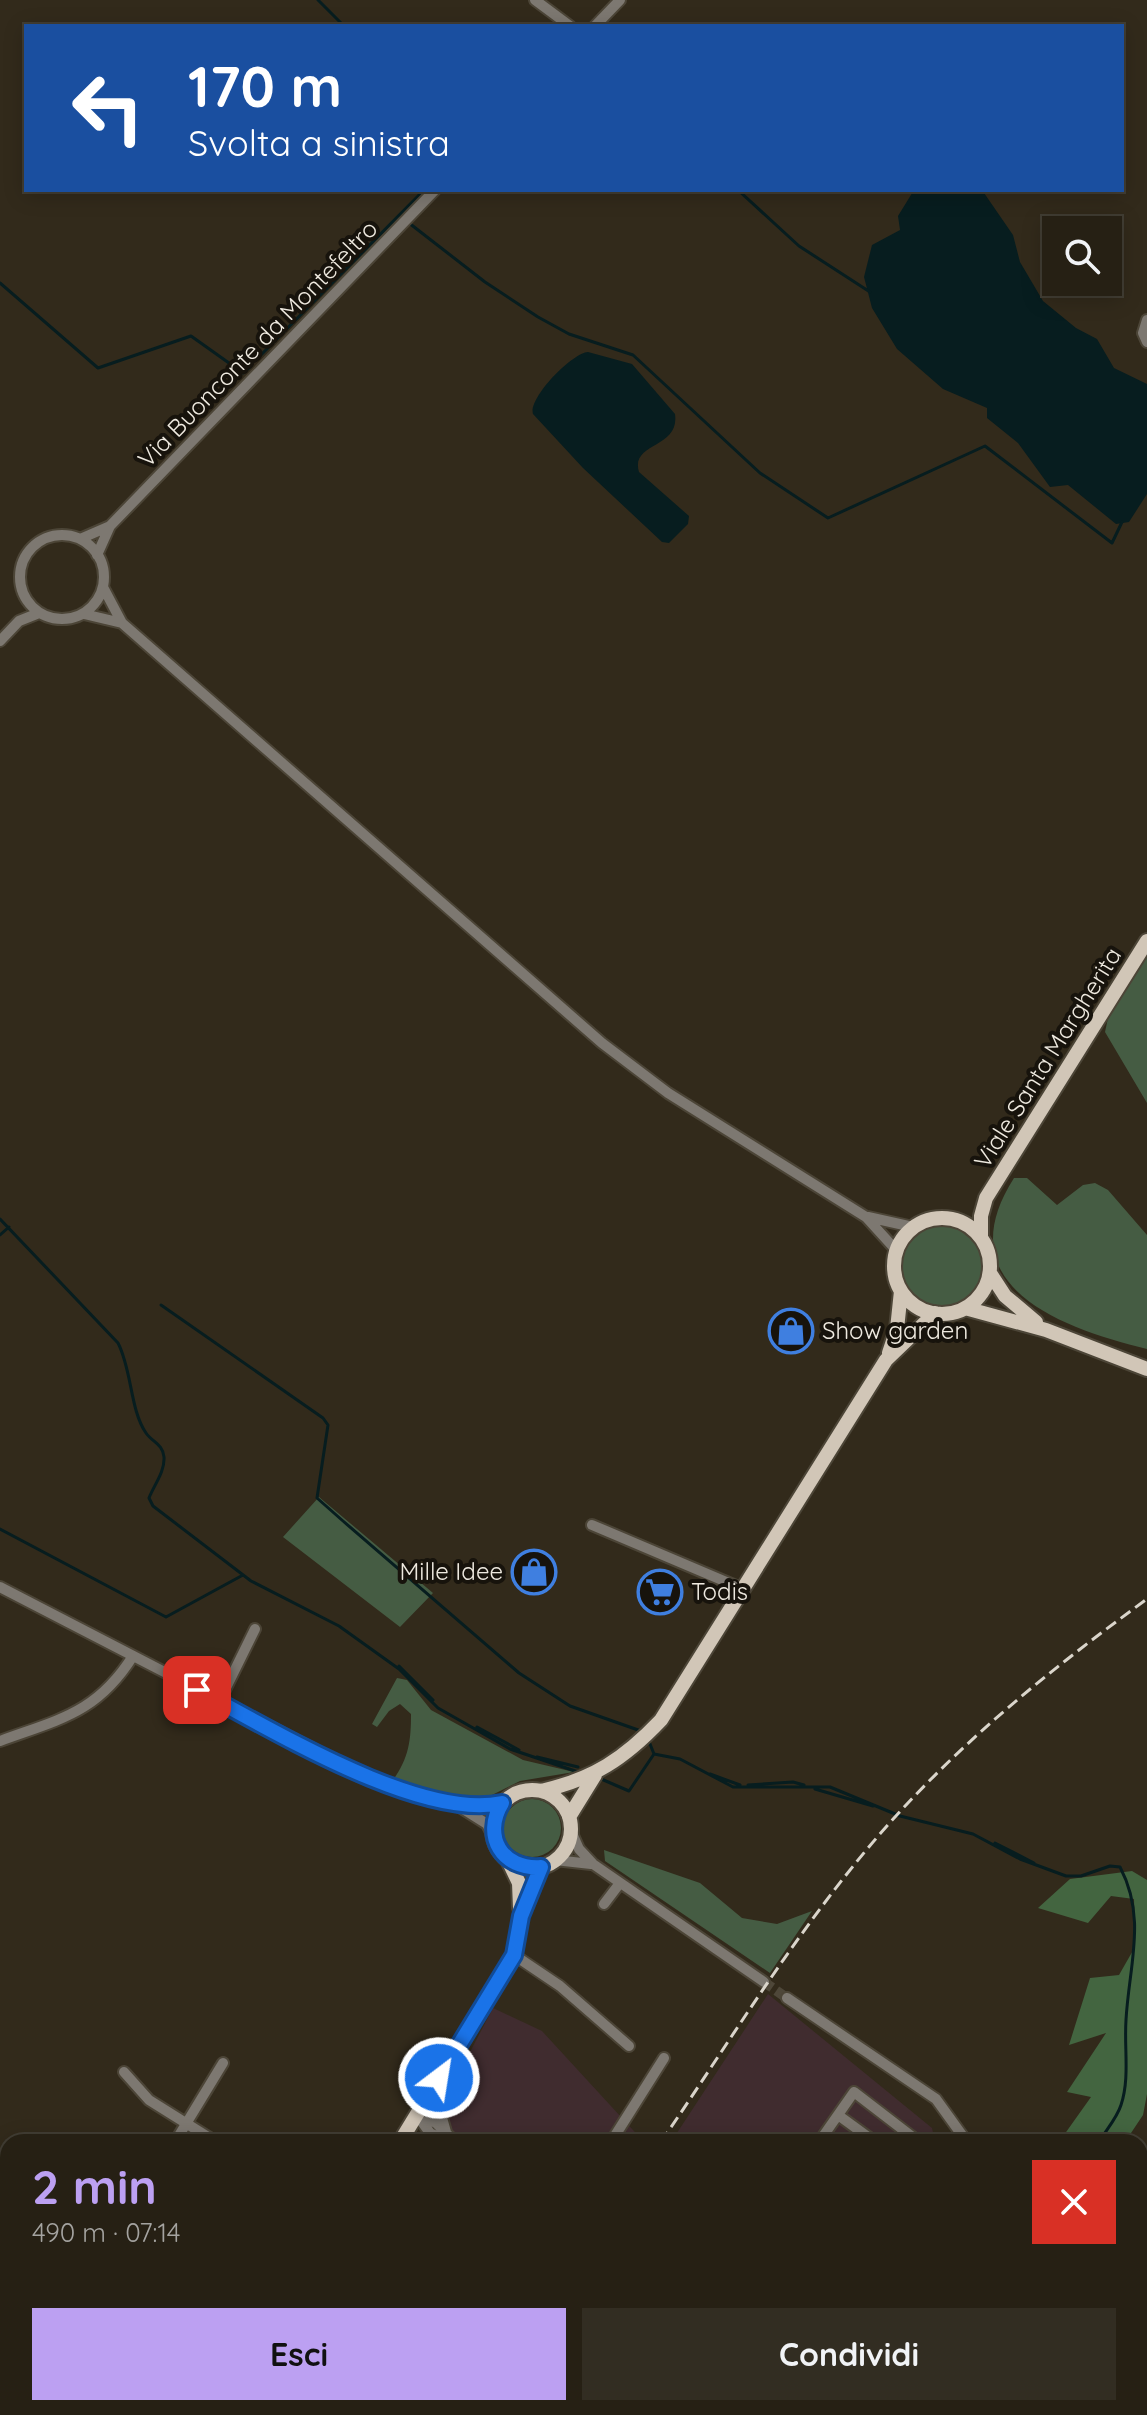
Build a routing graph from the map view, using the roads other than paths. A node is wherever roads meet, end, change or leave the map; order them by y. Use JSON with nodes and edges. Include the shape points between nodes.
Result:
{"nodes":[{"id":1,"x":535,"y":0,"type":"edge"},
{"id":2,"x":620,"y":0,"type":"edge"},
{"id":3,"x":567,"y":24,"type":"edge"},
{"id":4,"x":597,"y":24,"type":"edge"},
{"id":5,"x":433,"y":192,"type":"edge"},
{"id":6,"x":1147,"y":320,"type":"edge"},
{"id":7,"x":1147,"y":342,"type":"edge"},
{"id":8,"x":110,"y":526,"type":"junction"},
{"id":9,"x":80,"y":539,"type":"junction"},
{"id":10,"x":97,"y":555,"type":"junction"},
{"id":11,"x":103,"y":587,"type":"junction"},
{"id":12,"x":27,"y":600,"type":"junction"},
{"id":13,"x":39,"y":613,"type":"junction"},
{"id":14,"x":84,"y":614,"type":"junction"},
{"id":15,"x":19,"y":621,"type":"junction"},
{"id":16,"x":122,"y":623,"type":"junction"},
{"id":17,"x":0,"y":641,"type":"edge"},
{"id":18,"x":1147,"y":941,"type":"edge"},
{"id":19,"x":986,"y":1198,"type":"junction"},
{"id":20,"x":866,"y":1217,"type":"junction"},
{"id":21,"x":953,"y":1219,"type":"junction"},
{"id":22,"x":913,"y":1227,"type":"junction"},
{"id":23,"x":981,"y":1238,"type":"junction"},
{"id":24,"x":896,"y":1250,"type":"junction"},
{"id":25,"x":990,"y":1273,"type":"junction"},
{"id":26,"x":901,"y":1291,"type":"junction"},
{"id":27,"x":965,"y":1308,"type":"junction"},
{"id":28,"x":935,"y":1313,"type":"junction"},
{"id":29,"x":1046,"y":1330,"type":"junction"},
{"id":30,"x":886,"y":1360,"type":"junction"},
{"id":31,"x":1147,"y":1369,"type":"edge"},
{"id":32,"x":592,"y":1525,"type":"dead end"},
{"id":33,"x":0,"y":1587,"type":"edge"},
{"id":34,"x":743,"y":1589,"type":"junction"},
{"id":35,"x":255,"y":1629,"type":"dead end"},
{"id":36,"x":133,"y":1656,"type":"junction"},
{"id":37,"x":219,"y":1702,"type":"junction"},
{"id":38,"x":0,"y":1741,"type":"edge"},
{"id":39,"x":595,"y":1775,"type":"junction"},
{"id":40,"x":541,"y":1791,"type":"junction"},
{"id":41,"x":502,"y":1803,"type":"junction"},
{"id":42,"x":460,"y":1807,"type":"junction"},
{"id":43,"x":570,"y":1824,"type":"junction"},
{"id":44,"x":494,"y":1838,"type":"junction"},
{"id":45,"x":508,"y":1859,"type":"junction"},
{"id":46,"x":555,"y":1860,"type":"junction"},
{"id":47,"x":593,"y":1864,"type":"junction"},
{"id":48,"x":541,"y":1867,"type":"junction"},
{"id":49,"x":620,"y":1883,"type":"junction"},
{"id":50,"x":604,"y":1904,"type":"dead end"},
{"id":51,"x":521,"y":1916,"type":"junction"},
{"id":52,"x":514,"y":1955,"type":"junction"},
{"id":53,"x":764,"y":1982,"type":"tunnel mouth"},
{"id":54,"x":787,"y":1998,"type":"tunnel mouth"},
{"id":55,"x":629,"y":2046,"type":"dead end"},
{"id":56,"x":664,"y":2058,"type":"dead end"},
{"id":57,"x":450,"y":2060,"type":"junction"},
{"id":58,"x":223,"y":2063,"type":"dead end"},
{"id":59,"x":124,"y":2072,"type":"dead end"},
{"id":60,"x":417,"y":2115,"type":"junction"},
{"id":61,"x":838,"y":2115,"type":"junction"},
{"id":62,"x":186,"y":2123,"type":"junction"},
{"id":63,"x":180,"y":2134,"type":"edge"},
{"id":64,"x":203,"y":2134,"type":"edge"},
{"id":65,"x":405,"y":2134,"type":"edge"},
{"id":66,"x":442,"y":2134,"type":"edge"},
{"id":67,"x":444,"y":2134,"type":"edge"},
{"id":68,"x":616,"y":2134,"type":"edge"},
{"id":69,"x":825,"y":2134,"type":"edge"},
{"id":70,"x":864,"y":2134,"type":"edge"},
{"id":71,"x":909,"y":2134,"type":"edge"},
{"id":72,"x":961,"y":2134,"type":"edge"}],
"edges":[{"from":1,"to":3,"type":"street"},
{"from":2,"to":4,"type":"street"},
{"from":5,"to":8,"type":"street","name":"Via Buonconte da Montefeltro"},
{"from":6,"to":7,"type":"street"},
{"from":8,"to":9,"type":"street"},
{"from":8,"to":10,"type":"street"},
{"from":9,"to":10,"type":"street"},
{"from":9,"to":12,"type":"street","via":[[51,536],[26,554],[19,582]]},
{"from":10,"to":11,"type":"street"},
{"from":11,"to":14,"type":"street"},
{"from":11,"to":16,"type":"street"},
{"from":12,"to":13,"type":"street"},
{"from":12,"to":15,"type":"street"},
{"from":13,"to":14,"type":"street","via":[[55,619]]},
{"from":13,"to":15,"type":"street"},
{"from":14,"to":16,"type":"street"},
{"from":15,"to":17,"type":"street"},
{"from":16,"to":20,"type":"street","via":[[602,1043],[668,1093]]},
{"from":18,"to":19,"type":"main road","name":"Viale Santa Margherita"},
{"from":19,"to":21,"type":"main road","name":"Viale Santa Margherita","via":[[969,1214]]},
{"from":19,"to":23,"type":"main road","name":"Viale Santa Margherita"},
{"from":20,"to":22,"type":"street"},
{"from":20,"to":24,"type":"street"},
{"from":21,"to":22,"type":"main road","via":[[931,1218]]},
{"from":21,"to":23,"type":"main road"},
{"from":22,"to":24,"type":"main road"},
{"from":23,"to":25,"type":"main road"},
{"from":24,"to":26,"type":"main road","via":[[894,1271]]},
{"from":25,"to":27,"type":"main road","via":[[981,1293]]},
{"from":25,"to":29,"type":"main road","via":[[1005,1296]]},
{"from":26,"to":28,"type":"main road","via":[[917,1307]]},
{"from":26,"to":30,"type":"main road","via":[[897,1329]]},
{"from":27,"to":28,"type":"main road"},
{"from":27,"to":29,"type":"main road"},
{"from":28,"to":30,"type":"main road"},
{"from":29,"to":31,"type":"main road"},
{"from":30,"to":34,"type":"main road"},
{"from":32,"to":34,"type":"street"},
{"from":33,"to":36,"type":"street"},
{"from":34,"to":39,"type":"main road","via":[[661,1720]]},
{"from":35,"to":37,"type":"street"},
{"from":36,"to":37,"type":"street"},
{"from":36,"to":38,"type":"street","via":[[118,1680],[85,1710]]},
{"from":37,"to":42,"type":"street","via":[[348,1772]]},
{"from":39,"to":40,"type":"main road"},
{"from":39,"to":43,"type":"main road"},
{"from":40,"to":41,"type":"main road","via":[[520,1792]]},
{"from":40,"to":43,"type":"main road","via":[[553,1796]]},
{"from":41,"to":42,"type":"street"},
{"from":41,"to":44,"type":"main road"},
{"from":42,"to":44,"type":"street","via":[[487,1824]]},
{"from":43,"to":46,"type":"main road","via":[[568,1842]]},
{"from":43,"to":47,"type":"street","via":[[579,1849]]},
{"from":44,"to":45,"type":"main road"},
{"from":45,"to":48,"type":"main road"},
{"from":45,"to":51,"type":"main road","via":[[519,1883]]},
{"from":46,"to":47,"type":"street"},
{"from":46,"to":48,"type":"main road"},
{"from":47,"to":49,"type":"street"},
{"from":48,"to":51,"type":"main road"},
{"from":49,"to":50,"type":"street"},
{"from":49,"to":53,"type":"street"},
{"from":51,"to":52,"type":"main road"},
{"from":52,"to":55,"type":"street","via":[[560,1986]]},
{"from":52,"to":57,"type":"main road"},
{"from":54,"to":72,"type":"street","via":[[936,2099]]},
{"from":56,"to":68,"type":"street"},
{"from":57,"to":60,"type":"main road"},
{"from":57,"to":67,"type":"street","via":[[440,2101]]},
{"from":58,"to":62,"type":"street"},
{"from":59,"to":62,"type":"street","via":[[149,2100]]},
{"from":60,"to":65,"type":"main road"},
{"from":60,"to":66,"type":"street","via":[[436,2123]]},
{"from":61,"to":69,"type":"street"},
{"from":61,"to":70,"type":"street"},
{"from":61,"to":71,"type":"street","via":[[854,2092]]},
{"from":62,"to":63,"type":"street"},
{"from":62,"to":64,"type":"street"}]}
